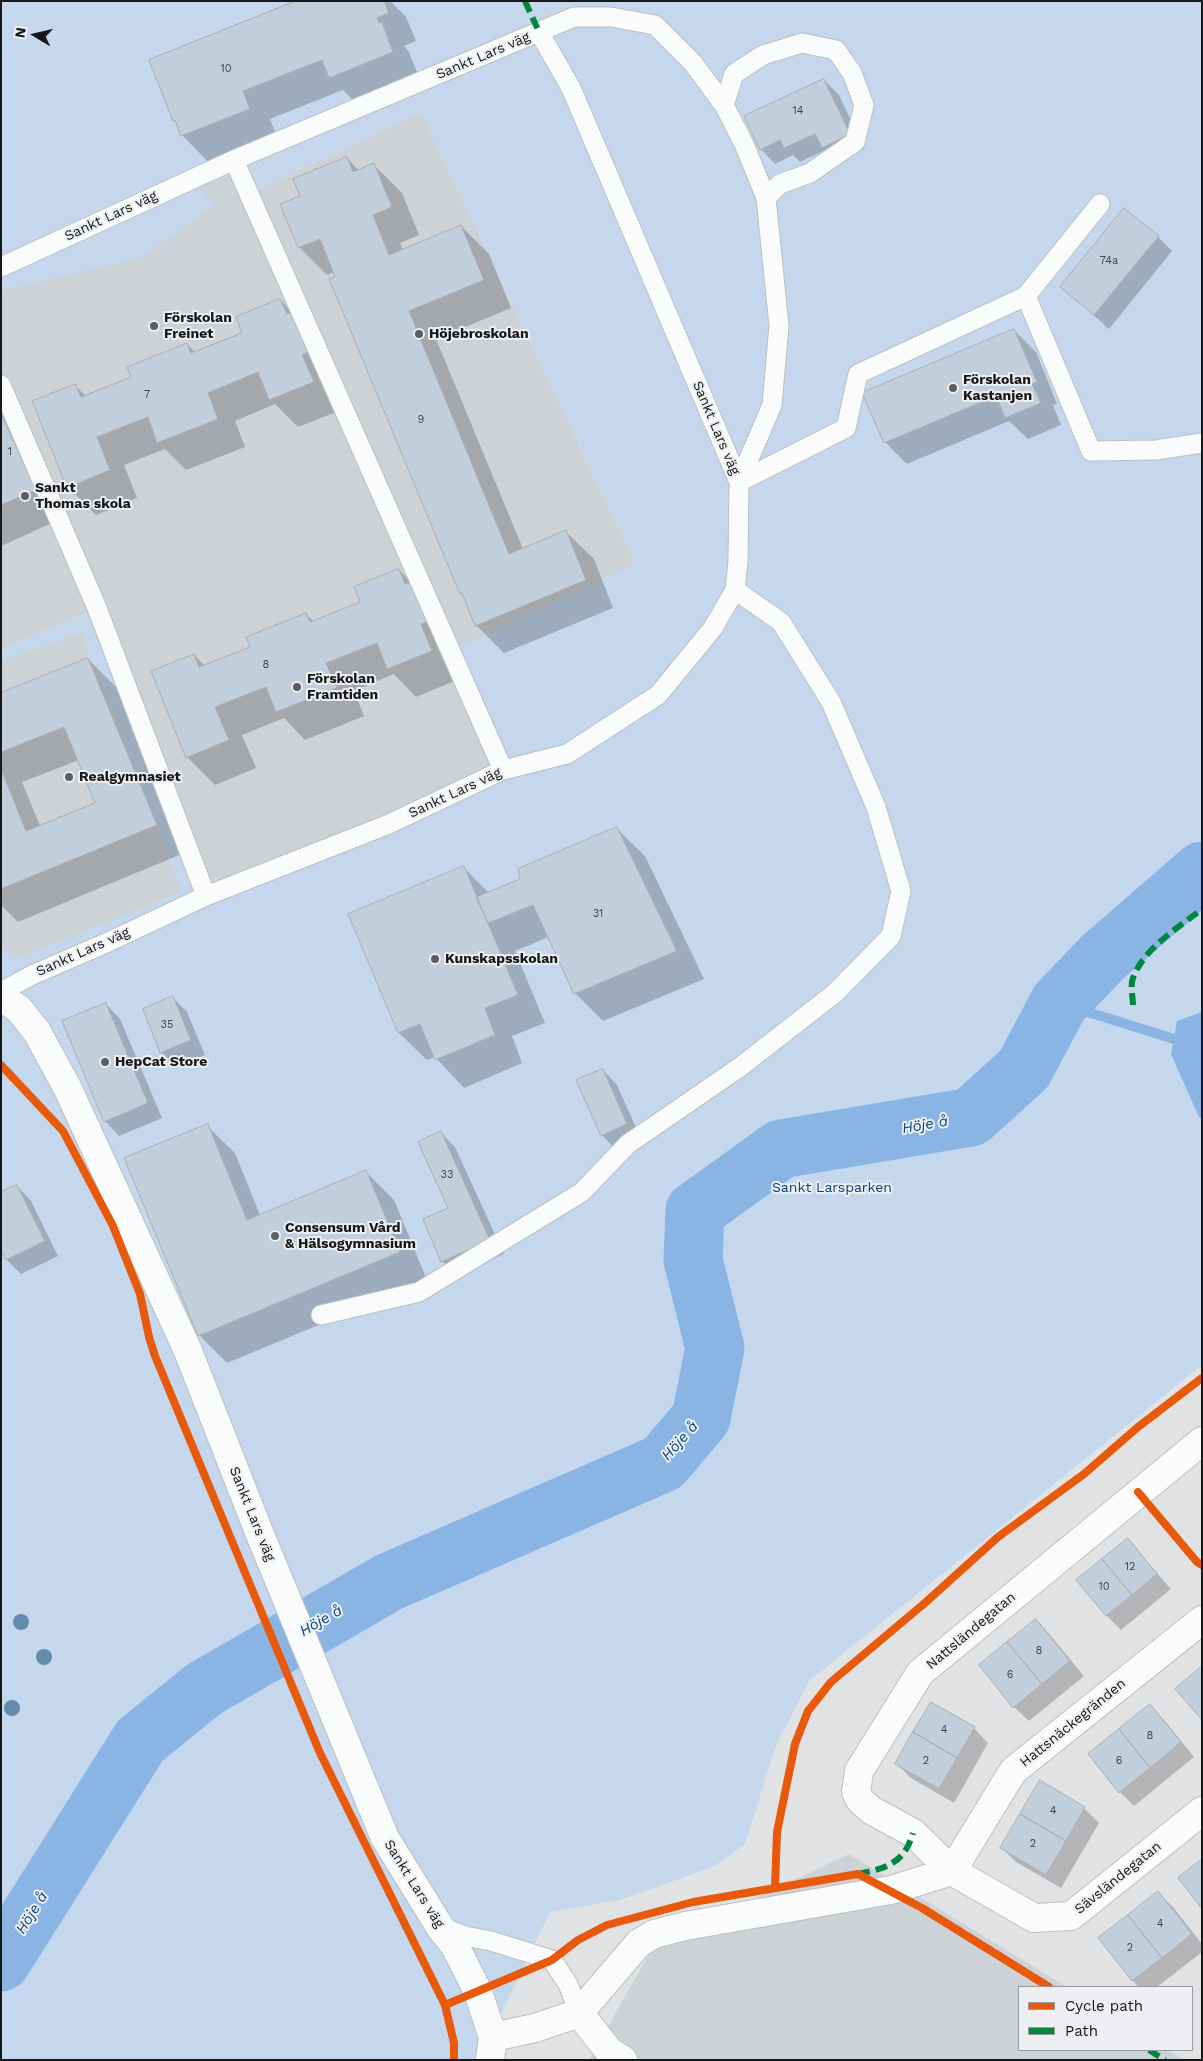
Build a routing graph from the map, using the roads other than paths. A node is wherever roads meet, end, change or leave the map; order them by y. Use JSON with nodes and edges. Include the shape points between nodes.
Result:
{"nodes":[{"id":1,"x":539,"y":32,"type":"junction"},
{"id":2,"x":724,"y":104,"type":"junction"},
{"id":3,"x":234,"y":160,"type":"junction"},
{"id":4,"x":766,"y":198,"type":"junction"},
{"id":5,"x":1100,"y":204,"type":"dead end"},
{"id":6,"x":1,"y":267,"type":"edge"},
{"id":7,"x":1026,"y":296,"type":"junction"},
{"id":8,"x":1,"y":384,"type":"edge"},
{"id":9,"x":1202,"y":443,"type":"edge"},
{"id":10,"x":739,"y":482,"type":"junction"},
{"id":11,"x":734,"y":590,"type":"junction"},
{"id":12,"x":502,"y":770,"type":"junction"},
{"id":13,"x":206,"y":896,"type":"junction"},
{"id":14,"x":1,"y":992,"type":"edge"},
{"id":15,"x":1,"y":997,"type":"edge"},
{"id":16,"x":321,"y":1315,"type":"dead end"},
{"id":17,"x":1202,"y":1441,"type":"edge"},
{"id":18,"x":1202,"y":1620,"type":"edge"},
{"id":19,"x":1202,"y":1811,"type":"edge"},
{"id":20,"x":952,"y":1870,"type":"junction"},
{"id":21,"x":440,"y":1927,"type":"junction"},
{"id":22,"x":579,"y":2013,"type":"junction"},
{"id":23,"x":492,"y":2048,"type":"edge"},
{"id":24,"x":623,"y":2060,"type":"edge"}],
"edges":[{"from":1,"to":2,"type":"lane","via":[[574,16],[611,16],[655,25],[694,62]]},
{"from":1,"to":3,"type":"lane","name":"Sankt Lars väg"},
{"from":1,"to":10,"type":"lane","name":"Sankt Lars väg","via":[[571,88]]},
{"from":2,"to":4,"type":"lane"},
{"from":2,"to":4,"type":"lane","via":[[734,74],[763,55],[802,43],[836,50],[852,73],[864,105],[855,142],[810,173],[780,184]]},
{"from":3,"to":6,"type":"lane","name":"Sankt Lars väg"},
{"from":3,"to":12,"type":"lane"},
{"from":4,"to":10,"type":"lane","via":[[779,326],[772,405]]},
{"from":5,"to":7,"type":"lane"},
{"from":7,"to":9,"type":"lane","via":[[1092,451],[1156,450]]},
{"from":7,"to":10,"type":"lane","via":[[858,374],[846,428]]},
{"from":8,"to":13,"type":"lane","via":[[97,608]]},
{"from":10,"to":11,"type":"lane","name":"Sankt Lars väg","via":[[738,562]]},
{"from":11,"to":12,"type":"lane","name":"Sankt Lars väg","via":[[713,628],[658,695],[567,754]]},
{"from":11,"to":16,"type":"lane","via":[[782,622],[831,702],[876,807],[901,891],[890,936],[835,993],[740,1067],[628,1144],[582,1192],[419,1292]]},
{"from":12,"to":13,"type":"lane","name":"Sankt Lars väg","via":[[389,824]]},
{"from":13,"to":14,"type":"lane","name":"Sankt Lars väg"},
{"from":15,"to":21,"type":"street","name":"Sankt Lars väg","via":[[19,1009],[37,1032],[68,1089],[188,1351],[385,1838]]},
{"from":17,"to":20,"type":"street","name":"Nattsländegatan","via":[[920,1673],[859,1771],[856,1792],[860,1800],[913,1834]]},
{"from":18,"to":20,"type":"street","name":"Hattsnäckegränden","via":[[1013,1771]]},
{"from":19,"to":20,"type":"street","name":"Sävsländegatan","via":[[1071,1916],[1034,1918]]},
{"from":20,"to":22,"type":"street","via":[[891,1890],[654,1934],[630,1953]]},
{"from":21,"to":22,"type":"lane","via":[[552,1960],[568,1984]]},
{"from":21,"to":23,"type":"street","name":"Sankt Lars väg","via":[[455,1946],[478,1992]]},
{"from":22,"to":23,"type":"street","name":"Sankt Lars väg","via":[[535,2028]]},
{"from":22,"to":24,"type":"street","via":[[608,2051]]}]}
